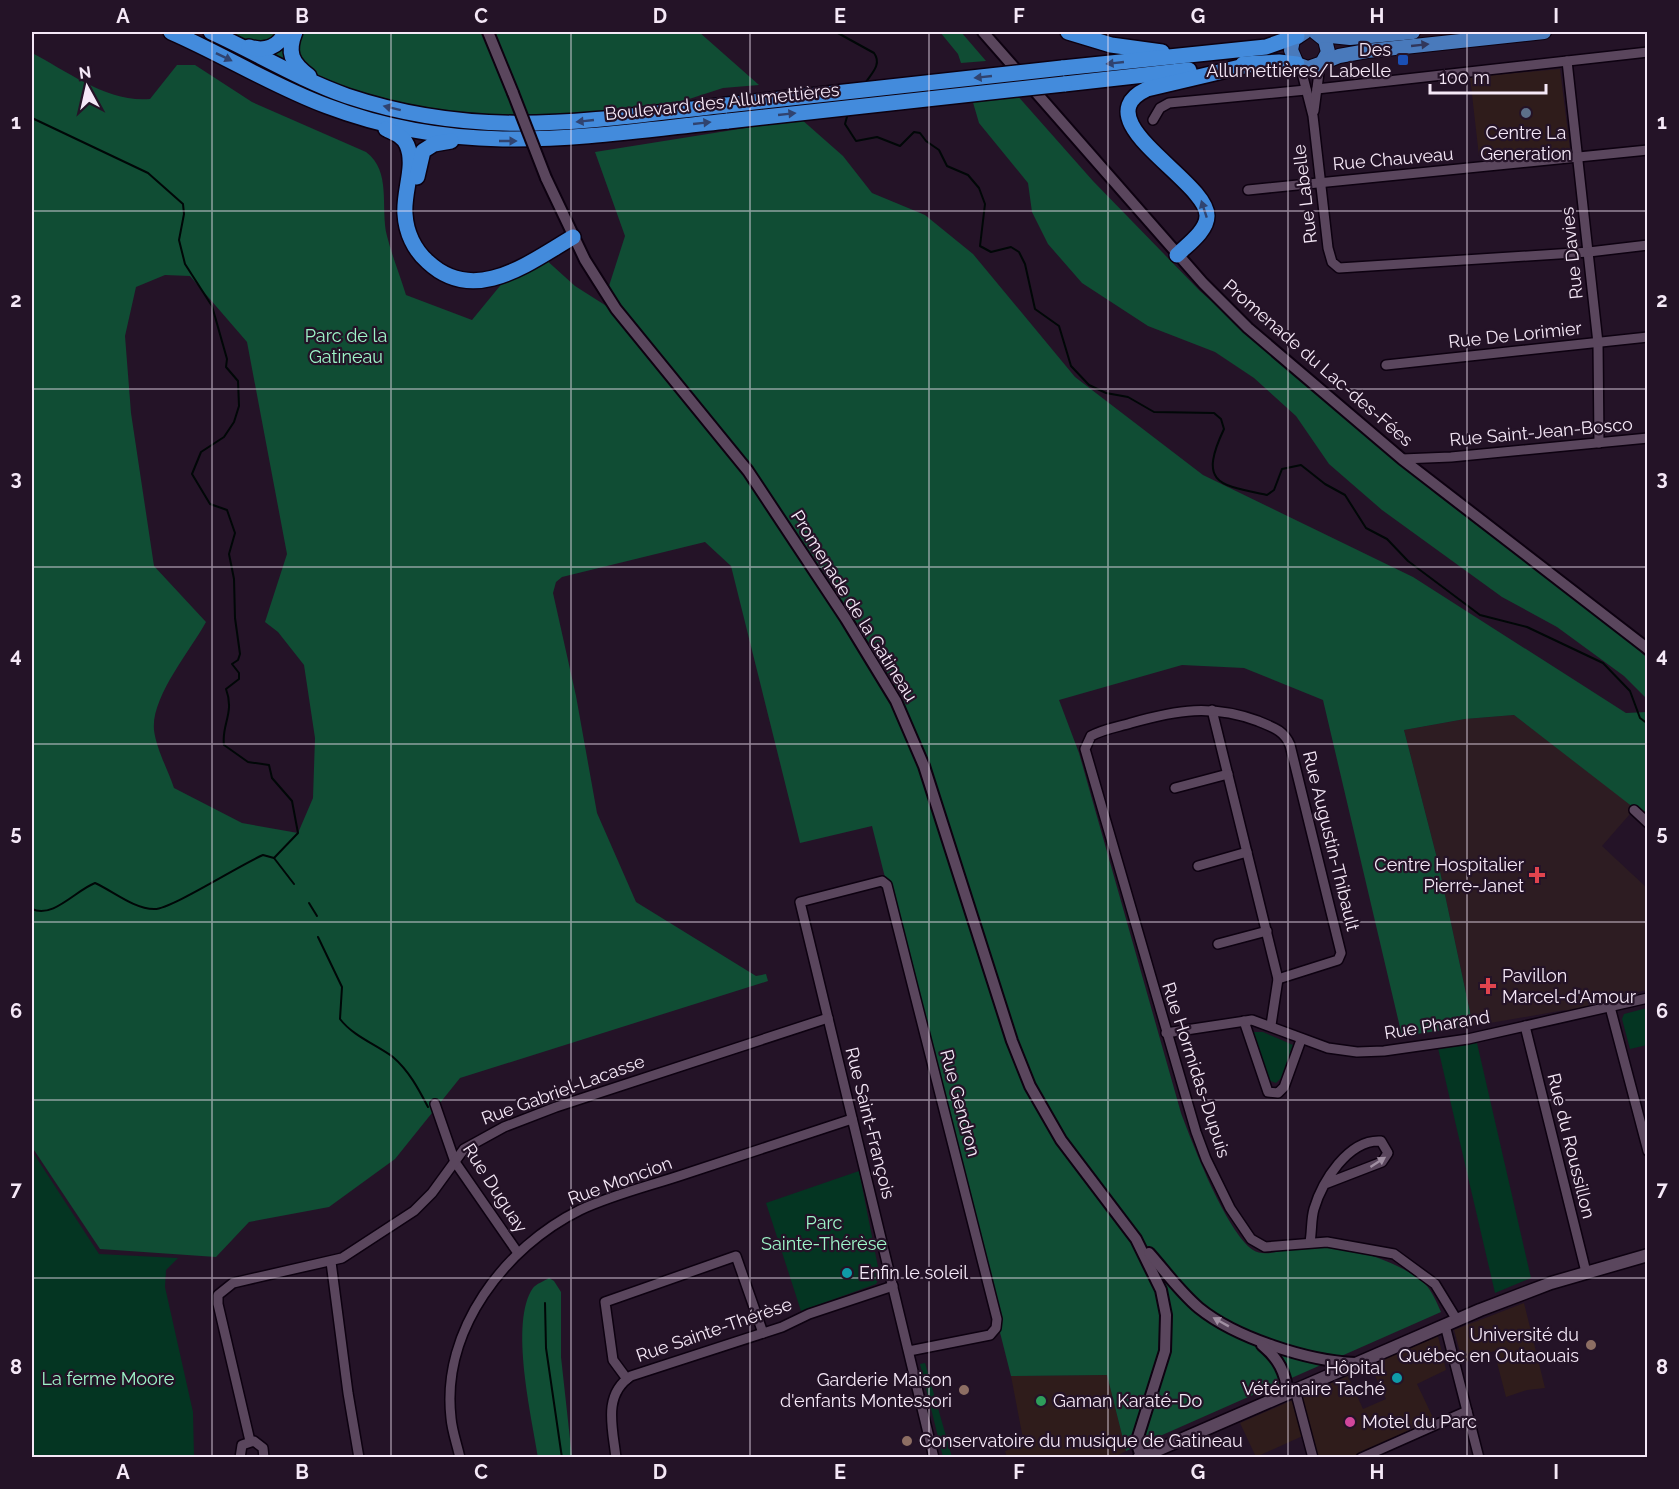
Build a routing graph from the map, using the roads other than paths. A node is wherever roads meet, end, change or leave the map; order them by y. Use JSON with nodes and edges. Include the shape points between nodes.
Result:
{"nodes":[{"id":1,"x":171,"y":32,"type":"edge"},
{"id":2,"x":211,"y":32,"type":"edge"},
{"id":3,"x":285,"y":32,"type":"edge"},
{"id":4,"x":295,"y":32,"type":"edge"},
{"id":5,"x":488,"y":32,"type":"edge"},
{"id":6,"x":982,"y":32,"type":"edge"},
{"id":7,"x":1068,"y":32,"type":"edge"},
{"id":8,"x":1413,"y":32,"type":"edge"},
{"id":9,"x":1544,"y":32,"type":"edge"},
{"id":10,"x":1318,"y":33,"type":"edge"},
{"id":11,"x":1299,"y":34,"type":"edge"},
{"id":12,"x":232,"y":41,"type":"junction"},
{"id":13,"x":1647,"y":52,"type":"edge"},
{"id":14,"x":1216,"y":53,"type":"junction"},
{"id":15,"x":1568,"y":61,"type":"junction"},
{"id":16,"x":1252,"y":64,"type":"junction"},
{"id":17,"x":1299,"y":64,"type":"junction"},
{"id":18,"x":1321,"y":64,"type":"junction"},
{"id":19,"x":1063,"y":76,"type":"junction"},
{"id":20,"x":326,"y":88,"type":"junction"},
{"id":21,"x":1317,"y":89,"type":"junction"},
{"id":22,"x":1306,"y":90,"type":"junction"},
{"id":23,"x":728,"y":113,"type":"junction"},
{"id":24,"x":1313,"y":116,"type":"junction"},
{"id":25,"x":368,"y":120,"type":"junction"},
{"id":26,"x":1153,"y":120,"type":"dead end"},
{"id":27,"x":475,"y":139,"type":"junction"},
{"id":28,"x":1647,"y":150,"type":"edge"},
{"id":29,"x":1578,"y":158,"type":"junction"},
{"id":30,"x":1320,"y":183,"type":"junction"},
{"id":31,"x":1248,"y":189,"type":"dead end"},
{"id":32,"x":571,"y":234,"type":"junction"},
{"id":33,"x":1647,"y":245,"type":"edge"},
{"id":34,"x":1589,"y":252,"type":"junction"},
{"id":35,"x":1177,"y":255,"type":"junction"},
{"id":36,"x":1647,"y":337,"type":"edge"},
{"id":37,"x":1598,"y":343,"type":"junction"},
{"id":38,"x":1386,"y":365,"type":"dead end"},
{"id":39,"x":1647,"y":438,"type":"edge"},
{"id":40,"x":1599,"y":443,"type":"junction"},
{"id":41,"x":1402,"y":459,"type":"junction"},
{"id":42,"x":1647,"y":649,"type":"edge"},
{"id":43,"x":1212,"y":710,"type":"junction"},
{"id":44,"x":1086,"y":742,"type":"joint"},
{"id":45,"x":1228,"y":774,"type":"junction"},
{"id":46,"x":1175,"y":788,"type":"dead end"},
{"id":47,"x":1634,"y":810,"type":"dead end"},
{"id":48,"x":1647,"y":823,"type":"edge"},
{"id":49,"x":1247,"y":852,"type":"junction"},
{"id":50,"x":1198,"y":866,"type":"dead end"},
{"id":51,"x":800,"y":902,"type":"joint"},
{"id":52,"x":1266,"y":931,"type":"junction"},
{"id":53,"x":1218,"y":944,"type":"dead end"},
{"id":54,"x":1278,"y":979,"type":"junction"},
{"id":55,"x":1647,"y":998,"type":"edge"},
{"id":56,"x":1610,"y":1006,"type":"junction"},
{"id":57,"x":828,"y":1018,"type":"junction"},
{"id":58,"x":1244,"y":1021,"type":"junction"},
{"id":59,"x":1270,"y":1025,"type":"junction"},
{"id":60,"x":1525,"y":1026,"type":"junction"},
{"id":61,"x":1166,"y":1033,"type":"junction"},
{"id":62,"x":1302,"y":1040,"type":"junction"},
{"id":63,"x":435,"y":1104,"type":"dead end"},
{"id":64,"x":852,"y":1119,"type":"junction"},
{"id":65,"x":1647,"y":1151,"type":"edge"},
{"id":66,"x":455,"y":1162,"type":"junction"},
{"id":67,"x":1325,"y":1184,"type":"junction"},
{"id":68,"x":1129,"y":1230,"type":"junction"},
{"id":69,"x":1310,"y":1242,"type":"junction"},
{"id":70,"x":518,"y":1253,"type":"junction"},
{"id":71,"x":1647,"y":1255,"type":"edge"},
{"id":72,"x":331,"y":1262,"type":"junction"},
{"id":73,"x":1586,"y":1272,"type":"junction"},
{"id":74,"x":893,"y":1286,"type":"junction"},
{"id":75,"x":1451,"y":1322,"type":"junction"},
{"id":76,"x":763,"y":1333,"type":"junction"},
{"id":77,"x":1252,"y":1336,"type":"junction"},
{"id":78,"x":909,"y":1351,"type":"junction"},
{"id":79,"x":1355,"y":1363,"type":"junction"},
{"id":80,"x":627,"y":1379,"type":"junction"},
{"id":81,"x":1292,"y":1391,"type":"junction"},
{"id":82,"x":1467,"y":1411,"type":"junction"},
{"id":83,"x":250,"y":1441,"type":"junction"},
{"id":84,"x":1140,"y":1457,"type":"edge"},
{"id":85,"x":240,"y":1458,"type":"edge"},
{"id":86,"x":264,"y":1458,"type":"edge"},
{"id":87,"x":359,"y":1458,"type":"edge"},
{"id":88,"x":460,"y":1458,"type":"edge"},
{"id":89,"x":616,"y":1458,"type":"edge"},
{"id":90,"x":934,"y":1458,"type":"edge"},
{"id":91,"x":1313,"y":1458,"type":"edge"},
{"id":92,"x":1361,"y":1458,"type":"edge"},
{"id":93,"x":1479,"y":1458,"type":"edge"}],
"edges":[{"from":1,"to":25,"type":"highway","name":"Boulevard des Allumettières","one_way":true,"via":[[295,93]]},
{"from":2,"to":12,"type":"highway","name":"Boulevard des Allumettières"},
{"from":3,"to":12,"type":"highway","via":[[280,43],[263,49]]},
{"from":4,"to":20,"type":"highway","via":[[290,47],[295,65]]},
{"from":5,"to":32,"type":"street","name":"Promenade de la Gatineau","bridge":true},
{"from":6,"to":35,"type":"street","name":"Promenade du Lac-des-Fées"},
{"from":7,"to":14,"type":"highway","via":[[1129,48]]},
{"from":8,"to":10,"type":"main road","via":[[1350,38]]},
{"from":18,"to":9,"type":"main road","one_way":true,"via":[[1367,51]]},
{"from":10,"to":18,"type":"main road","via":[[1328,46]]},
{"from":11,"to":14,"type":"highway","name":"Boulevard des Allumettières","via":[[1266,47]]},
{"from":11,"to":17,"type":"main road","via":[[1291,50]]},
{"from":12,"to":20,"type":"highway","name":"Boulevard des Allumettières"},
{"from":13,"to":15,"type":"street"},
{"from":14,"to":19,"type":"highway","name":"Boulevard des Allumettières","one_way":true},
{"from":15,"to":21,"type":"street"},
{"from":15,"to":29,"type":"street","name":"Rue Davies"},
{"from":16,"to":17,"type":"highway","name":"Boulevard des Allumettières"},
{"from":16,"to":19,"type":"highway","name":"Boulevard des Allumettières"},
{"from":35,"to":16,"type":"highway","one_way":true,"via":[[1204,226],[1208,214],[1205,206],[1134,130],[1130,104],[1147,89]]},
{"from":17,"to":18,"type":"main road","via":[[1308,68]]},
{"from":17,"to":22,"type":"street","name":"Rue Labelle"},
{"from":18,"to":21,"type":"street","name":"Rue Labelle"},
{"from":19,"to":23,"type":"highway","name":"Boulevard des Allumettières","bridge":true},
{"from":23,"to":20,"type":"highway","name":"Boulevard des Allumettières","one_way":true,"via":[[497,125],[407,112]]},
{"from":21,"to":24,"type":"street","name":"Rue Labelle"},
{"from":22,"to":24,"type":"street","name":"Rue Labelle"},
{"from":22,"to":26,"type":"street","via":[[1169,103],[1160,108]]},
{"from":27,"to":23,"type":"highway","name":"Boulevard des Allumettières","one_way":true,"via":[[556,139]]},
{"from":24,"to":30,"type":"street","name":"Rue Labelle"},
{"from":25,"to":27,"type":"highway","name":"Boulevard des Allumettières"},
{"from":25,"to":32,"type":"highway","via":[[397,134],[406,143],[410,160],[405,206],[409,235],[420,255],[444,274],[473,281],[501,277]]},
{"from":27,"to":32,"type":"highway","via":[[434,144],[421,155],[413,217],[420,238],[434,257],[458,270],[488,272]]},
{"from":28,"to":29,"type":"street","name":"Rue Chauveau"},
{"from":29,"to":30,"type":"street","name":"Rue Chauveau"},
{"from":29,"to":34,"type":"street","name":"Rue Davies"},
{"from":30,"to":31,"type":"street","name":"Rue Chauveau"},
{"from":30,"to":34,"type":"street","name":"Rue Labelle","via":[[1328,248],[1335,266],[1346,270]]},
{"from":32,"to":68,"type":"street","name":"Promenade de la Gatineau","via":[[625,322],[758,485],[878,669],[919,751],[1030,1086],[1061,1140]]},
{"from":33,"to":34,"type":"street"},
{"from":34,"to":37,"type":"street","name":"Rue Davies"},
{"from":35,"to":41,"type":"street","name":"Promenade du Lac-des-Fées","via":[[1248,328]]},
{"from":36,"to":37,"type":"street","name":"Rue De Lorimier"},
{"from":37,"to":38,"type":"street","name":"Rue De Lorimier"},
{"from":37,"to":40,"type":"street","name":"Rue Davies"},
{"from":39,"to":40,"type":"street","name":"Rue Saint-Jean-Bosco"},
{"from":40,"to":41,"type":"street","name":"Rue Saint-Jean-Bosco"},
{"from":41,"to":42,"type":"street","name":"Promenade du Lac-des-Fées"},
{"from":43,"to":44,"type":"street","name":"Rue Augustin-Thibault","via":[[1170,712],[1095,734]]},
{"from":43,"to":45,"type":"street"},
{"from":43,"to":54,"type":"street","name":"Rue Augustin-Thibault","via":[[1235,713],[1274,728],[1288,739],[1340,944],[1340,957],[1334,962]]},
{"from":44,"to":61,"type":"street","name":"Rue Hormidas-Dupuis","via":[[1085,750]]},
{"from":45,"to":46,"type":"street"},
{"from":45,"to":49,"type":"street"},
{"from":47,"to":48,"type":"street"},
{"from":49,"to":50,"type":"street"},
{"from":49,"to":52,"type":"street"},
{"from":51,"to":57,"type":"street","name":"Rue Saint-François"},
{"from":51,"to":78,"type":"street","name":"Rue Gendron","via":[[882,881],[887,885],[966,1191],[996,1328],[990,1335]]},
{"from":52,"to":53,"type":"street"},
{"from":52,"to":54,"type":"street"},
{"from":54,"to":59,"type":"street"},
{"from":55,"to":56,"type":"street","name":"Rue Pharand"},
{"from":56,"to":60,"type":"street","name":"Rue Pharand"},
{"from":56,"to":65,"type":"street"},
{"from":57,"to":64,"type":"street","name":"Rue Saint-François"},
{"from":57,"to":66,"type":"street","name":"Rue Gabriel-Lacasse","via":[[527,1118],[469,1144]]},
{"from":58,"to":59,"type":"street","name":"Rue Pharand"},
{"from":58,"to":61,"type":"street","name":"Rue Pharand"},
{"from":58,"to":62,"type":"street","via":[[1266,1089],[1272,1093],[1284,1087]]},
{"from":59,"to":62,"type":"street","name":"Rue Pharand"},
{"from":60,"to":62,"type":"street","name":"Rue Pharand","via":[[1468,1039],[1369,1052],[1341,1051]]},
{"from":60,"to":73,"type":"street","name":"Rue du Roussillon"},
{"from":61,"to":69,"type":"street","name":"Rue Hormidas-Dupuis","via":[[1206,1159],[1243,1227],[1256,1244],[1265,1248]]},
{"from":63,"to":66,"type":"street","name":"Rue Duguay"},
{"from":64,"to":70,"type":"street","name":"Rue Moncion","via":[[591,1205],[550,1228]]},
{"from":64,"to":74,"type":"street","name":"Rue Saint-François"},
{"from":66,"to":70,"type":"street","name":"Rue Duguay"},
{"from":66,"to":72,"type":"street","name":"Rue Gabriel-Lacasse","via":[[414,1211]]},
{"from":67,"to":67,"type":"street","one_way":true,"via":[[1382,1162],[1388,1153],[1385,1144],[1375,1141],[1359,1148],[1336,1166]]},
{"from":67,"to":69,"type":"street","via":[[1314,1211]]},
{"from":77,"to":68,"type":"street","name":"Promenade de la Gatineau","one_way":true,"via":[[1202,1310]]},
{"from":68,"to":84,"type":"street","name":"Promenade de la Gatineau","via":[[1157,1279],[1166,1315],[1162,1364],[1137,1444]]},
{"from":69,"to":75,"type":"street","name":"Rue Hormidas-Dupuis","via":[[1394,1254],[1435,1284]]},
{"from":70,"to":88,"type":"street","name":"Rue Moncion","via":[[483,1296],[459,1343],[450,1406]]},
{"from":71,"to":73,"type":"main road"},
{"from":72,"to":83,"type":"street","name":"Rue Gabriel-Lacasse","via":[[233,1283],[218,1295]]},
{"from":72,"to":87,"type":"street"},
{"from":73,"to":75,"type":"main road"},
{"from":74,"to":76,"type":"street","name":"Rue Sainte-Thérèse"},
{"from":74,"to":78,"type":"street","name":"Rue Saint-François"},
{"from":75,"to":79,"type":"main road"},
{"from":75,"to":82,"type":"street","name":"Rue Hormidas-Dupuis"},
{"from":76,"to":80,"type":"street","name":"Rue Sainte-Thérèse"},
{"from":76,"to":80,"type":"street","via":[[736,1256],[678,1275],[605,1302],[613,1360]]},
{"from":77,"to":79,"type":"street","name":"Promenade de la Gatineau","via":[[1310,1357]]},
{"from":77,"to":81,"type":"street","name":"Promenade de la Gatineau","via":[[1278,1361]]},
{"from":78,"to":90,"type":"street","name":"Rue Saint-François"},
{"from":79,"to":81,"type":"main road"},
{"from":80,"to":89,"type":"street","name":"Rue Sainte-Thérèse","via":[[618,1388],[611,1407]]},
{"from":81,"to":84,"type":"main road"},
{"from":81,"to":91,"type":"street"},
{"from":82,"to":92,"type":"street"},
{"from":82,"to":93,"type":"street","name":"Rue Hormidas-Dupuis"},
{"from":83,"to":85,"type":"street","via":[[240,1449]]},
{"from":83,"to":86,"type":"street","name":"Rue Gabriel-Lacasse","via":[[261,1445]]}]}
